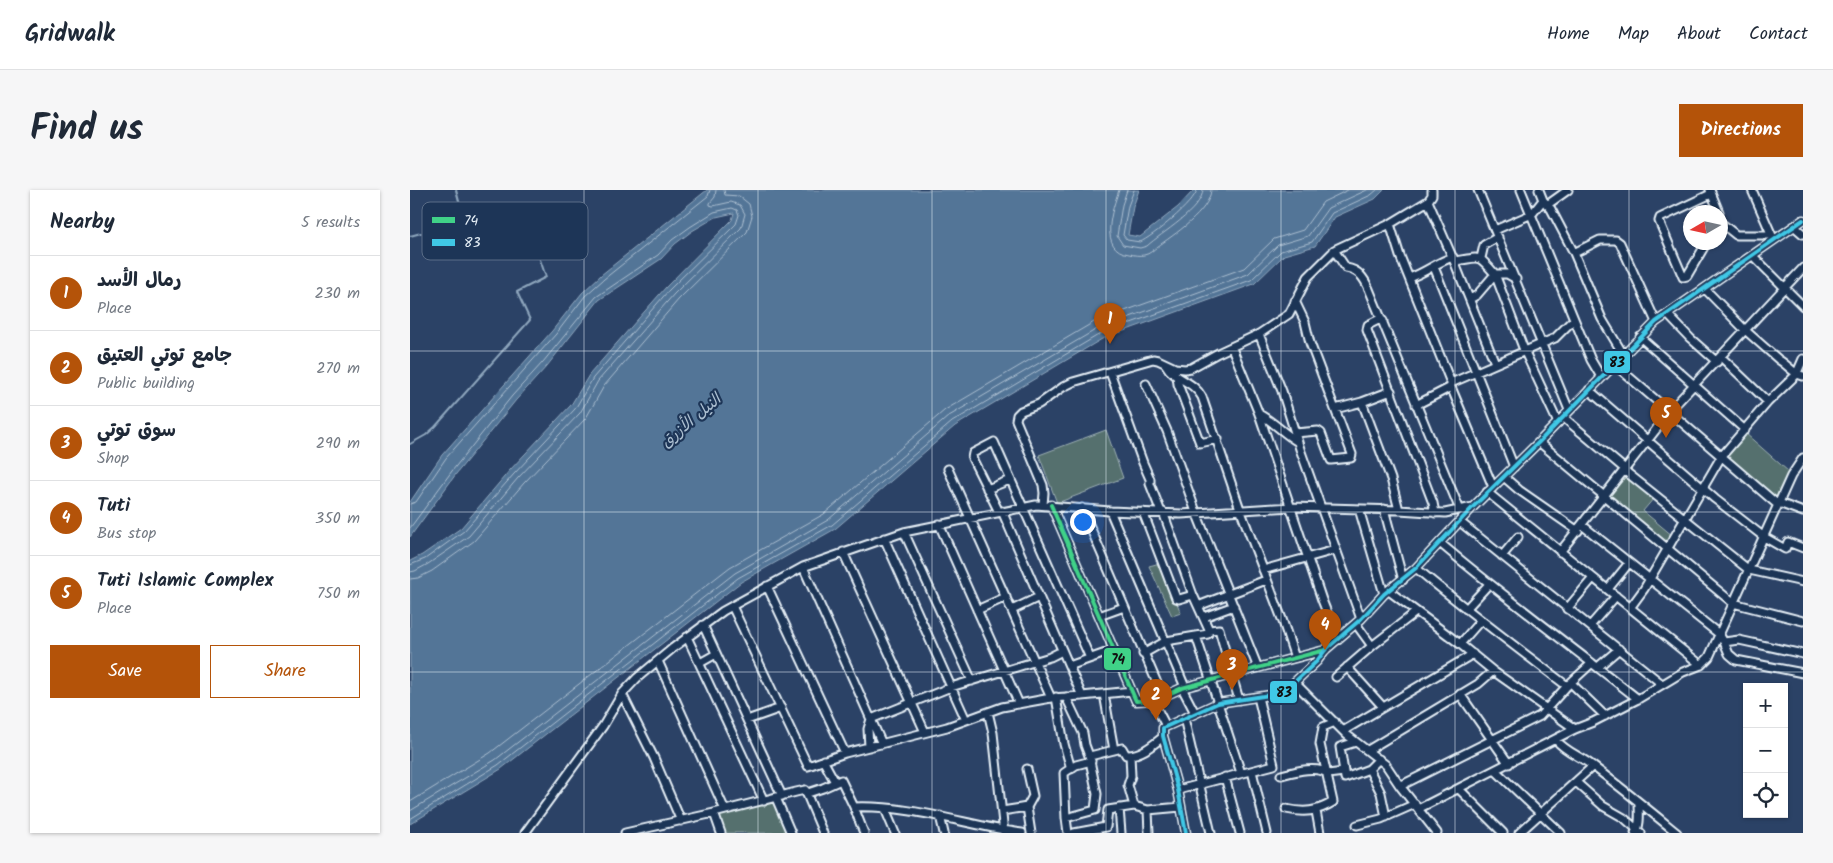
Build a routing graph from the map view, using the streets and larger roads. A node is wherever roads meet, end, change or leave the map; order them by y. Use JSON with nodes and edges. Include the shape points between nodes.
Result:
{"nodes":[{"id":1,"x":1432,"y":190,"type":"edge"},
{"id":2,"x":1478,"y":190,"type":"edge"},
{"id":3,"x":1521,"y":190,"type":"edge"},
{"id":4,"x":1539,"y":190,"type":"edge"},
{"id":5,"x":1568,"y":190,"type":"edge"},
{"id":6,"x":1753,"y":190,"type":"edge"},
{"id":7,"x":1711,"y":192,"type":"edge"},
{"id":8,"x":1428,"y":201,"type":"junction"},
{"id":9,"x":1545,"y":202,"type":"junction"},
{"id":10,"x":1686,"y":205,"type":"edge"},
{"id":11,"x":1716,"y":205,"type":"edge"},
{"id":12,"x":1683,"y":206,"type":"edge"},
{"id":13,"x":1532,"y":214,"type":"junction"},
{"id":14,"x":1803,"y":220,"type":"edge"},
{"id":15,"x":1390,"y":224,"type":"junction"},
{"id":16,"x":1795,"y":227,"type":"junction"},
{"id":17,"x":1728,"y":228,"type":"edge"},
{"id":18,"x":1496,"y":234,"type":"junction"},
{"id":19,"x":1803,"y":234,"type":"edge"},
{"id":20,"x":1773,"y":238,"type":"junction"},
{"id":21,"x":1334,"y":250,"type":"junction"},
{"id":22,"x":1702,"y":250,"type":"edge"},
{"id":23,"x":1574,"y":253,"type":"junction"},
{"id":24,"x":1753,"y":256,"type":"junction"},
{"id":25,"x":1481,"y":258,"type":"junction"},
{"id":26,"x":1454,"y":259,"type":"junction"},
{"id":27,"x":1434,"y":267,"type":"junction"},
{"id":28,"x":1803,"y":268,"type":"edge"},
{"id":29,"x":1495,"y":274,"type":"junction"},
{"id":30,"x":1410,"y":278,"type":"junction"},
{"id":31,"x":1516,"y":279,"type":"junction"},
{"id":32,"x":1784,"y":287,"type":"junction"},
{"id":33,"x":1705,"y":289,"type":"junction"},
{"id":34,"x":1470,"y":299,"type":"junction"},
{"id":35,"x":1295,"y":300,"type":"junction"},
{"id":36,"x":1803,"y":306,"type":"edge"},
{"id":37,"x":1668,"y":315,"type":"junction"},
{"id":38,"x":1574,"y":319,"type":"junction"},
{"id":39,"x":1383,"y":321,"type":"junction"},
{"id":40,"x":1656,"y":322,"type":"junction"},
{"id":41,"x":1745,"y":330,"type":"junction"},
{"id":42,"x":1259,"y":334,"type":"junction"},
{"id":43,"x":1640,"y":337,"type":"junction"},
{"id":44,"x":1542,"y":344,"type":"junction"},
{"id":45,"x":1232,"y":348,"type":"junction"},
{"id":46,"x":1524,"y":350,"type":"junction"},
{"id":47,"x":1623,"y":354,"type":"junction"},
{"id":48,"x":1719,"y":359,"type":"junction"},
{"id":49,"x":1803,"y":359,"type":"edge"},
{"id":50,"x":1495,"y":363,"type":"junction"},
{"id":51,"x":1614,"y":364,"type":"junction"},
{"id":52,"x":1166,"y":365,"type":"junction"},
{"id":53,"x":1477,"y":371,"type":"junction"},
{"id":54,"x":1110,"y":372,"type":"junction"},
{"id":55,"x":1176,"y":376,"type":"junction"},
{"id":56,"x":1800,"y":376,"type":"edge"},
{"id":57,"x":1601,"y":377,"type":"junction"},
{"id":58,"x":1146,"y":384,"type":"dead end"},
{"id":59,"x":1451,"y":385,"type":"junction"},
{"id":60,"x":1694,"y":385,"type":"junction"},
{"id":61,"x":1589,"y":390,"type":"junction"},
{"id":62,"x":1391,"y":391,"type":"junction"},
{"id":63,"x":1362,"y":402,"type":"junction"},
{"id":64,"x":1768,"y":402,"type":"junction"},
{"id":65,"x":1416,"y":405,"type":"junction"},
{"id":66,"x":1335,"y":409,"type":"junction"},
{"id":67,"x":1569,"y":410,"type":"junction"},
{"id":68,"x":1670,"y":413,"type":"junction"},
{"id":69,"x":1259,"y":414,"type":"junction"},
{"id":70,"x":1560,"y":420,"type":"junction"},
{"id":71,"x":1745,"y":430,"type":"junction"},
{"id":72,"x":1295,"y":433,"type":"junction"},
{"id":73,"x":1218,"y":439,"type":"junction"},
{"id":74,"x":1648,"y":441,"type":"junction"},
{"id":75,"x":1539,"y":442,"type":"junction"},
{"id":76,"x":1298,"y":443,"type":"junction"},
{"id":77,"x":1721,"y":457,"type":"junction"},
{"id":78,"x":1803,"y":458,"type":"edge"},
{"id":79,"x":1514,"y":467,"type":"junction"},
{"id":80,"x":948,"y":469,"type":"dead end"},
{"id":81,"x":1625,"y":470,"type":"junction"},
{"id":82,"x":1794,"y":470,"type":"junction"},
{"id":83,"x":1803,"y":475,"type":"edge"},
{"id":84,"x":1504,"y":477,"type":"junction"},
{"id":85,"x":1010,"y":480,"type":"junction"},
{"id":86,"x":1702,"y":488,"type":"junction"},
{"id":87,"x":987,"y":489,"type":"junction"},
{"id":88,"x":1490,"y":490,"type":"junction"},
{"id":89,"x":1604,"y":497,"type":"junction"},
{"id":90,"x":1779,"y":504,"type":"junction"},
{"id":91,"x":1047,"y":505,"type":"junction"},
{"id":92,"x":1024,"y":507,"type":"junction"},
{"id":93,"x":1291,"y":507,"type":"junction"},
{"id":94,"x":1321,"y":507,"type":"junction"},
{"id":95,"x":1473,"y":507,"type":"junction"},
{"id":96,"x":1082,"y":508,"type":"junction"},
{"id":97,"x":1240,"y":509,"type":"junction"},
{"id":98,"x":1359,"y":509,"type":"junction"},
{"id":99,"x":1384,"y":510,"type":"junction"},
{"id":100,"x":1399,"y":510,"type":"junction"},
{"id":101,"x":1460,"y":510,"type":"junction"},
{"id":102,"x":1000,"y":511,"type":"junction"},
{"id":103,"x":1110,"y":511,"type":"junction"},
{"id":104,"x":1143,"y":512,"type":"junction"},
{"id":105,"x":1162,"y":512,"type":"junction"},
{"id":106,"x":1196,"y":512,"type":"junction"},
{"id":107,"x":1803,"y":512,"type":"edge"},
{"id":108,"x":1435,"y":514,"type":"junction"},
{"id":109,"x":971,"y":518,"type":"junction"},
{"id":110,"x":1686,"y":519,"type":"junction"},
{"id":111,"x":1460,"y":522,"type":"junction"},
{"id":112,"x":939,"y":524,"type":"junction"},
{"id":113,"x":1580,"y":528,"type":"junction"},
{"id":114,"x":904,"y":532,"type":"junction"},
{"id":115,"x":1518,"y":537,"type":"dead end"},
{"id":116,"x":1764,"y":537,"type":"junction"},
{"id":117,"x":884,"y":538,"type":"junction"},
{"id":118,"x":1440,"y":543,"type":"junction"},
{"id":119,"x":1803,"y":548,"type":"edge"},
{"id":120,"x":1668,"y":549,"type":"junction"},
{"id":121,"x":1335,"y":550,"type":"junction"},
{"id":122,"x":843,"y":552,"type":"junction"},
{"id":123,"x":1560,"y":552,"type":"junction"},
{"id":124,"x":1502,"y":556,"type":"junction"},
{"id":125,"x":1308,"y":557,"type":"junction"},
{"id":126,"x":1629,"y":563,"type":"junction"},
{"id":127,"x":803,"y":567,"type":"junction"},
{"id":128,"x":1416,"y":568,"type":"junction"},
{"id":129,"x":1263,"y":570,"type":"junction"},
{"id":130,"x":1749,"y":570,"type":"junction"},
{"id":131,"x":1593,"y":578,"type":"junction"},
{"id":132,"x":1266,"y":580,"type":"junction"},
{"id":133,"x":1403,"y":580,"type":"junction"},
{"id":134,"x":1650,"y":580,"type":"junction"},
{"id":135,"x":1803,"y":582,"type":"edge"},
{"id":136,"x":1489,"y":584,"type":"junction"},
{"id":137,"x":767,"y":586,"type":"junction"},
{"id":138,"x":1608,"y":589,"type":"junction"},
{"id":139,"x":1387,"y":592,"type":"junction"},
{"id":140,"x":1229,"y":594,"type":"junction"},
{"id":141,"x":1193,"y":595,"type":"junction"},
{"id":142,"x":1006,"y":596,"type":"junction"},
{"id":143,"x":1616,"y":596,"type":"junction"},
{"id":144,"x":1038,"y":597,"type":"junction"},
{"id":145,"x":1733,"y":603,"type":"junction"},
{"id":146,"x":732,"y":606,"type":"junction"},
{"id":147,"x":1198,"y":606,"type":"junction"},
{"id":148,"x":1234,"y":606,"type":"junction"},
{"id":149,"x":1124,"y":607,"type":"junction"},
{"id":150,"x":1630,"y":608,"type":"junction"},
{"id":151,"x":1466,"y":609,"type":"junction"},
{"id":152,"x":1567,"y":609,"type":"junction"},
{"id":153,"x":977,"y":610,"type":"junction"},
{"id":154,"x":1012,"y":610,"type":"junction"},
{"id":155,"x":1416,"y":612,"type":"junction"},
{"id":156,"x":1100,"y":616,"type":"junction"},
{"id":157,"x":1204,"y":617,"type":"junction"},
{"id":158,"x":1481,"y":620,"type":"junction"},
{"id":159,"x":1803,"y":621,"type":"edge"},
{"id":160,"x":1358,"y":622,"type":"junction"},
{"id":161,"x":703,"y":625,"type":"junction"},
{"id":162,"x":1590,"y":626,"type":"junction"},
{"id":163,"x":1209,"y":630,"type":"junction"},
{"id":164,"x":1719,"y":634,"type":"junction"},
{"id":165,"x":1196,"y":636,"type":"junction"},
{"id":166,"x":688,"y":637,"type":"junction"},
{"id":167,"x":1338,"y":640,"type":"junction"},
{"id":168,"x":1166,"y":641,"type":"junction"},
{"id":169,"x":1724,"y":642,"type":"junction"},
{"id":170,"x":1460,"y":644,"type":"junction"},
{"id":171,"x":1372,"y":646,"type":"junction"},
{"id":172,"x":1619,"y":649,"type":"junction"},
{"id":173,"x":1114,"y":650,"type":"junction"},
{"id":174,"x":1325,"y":650,"type":"junction"},
{"id":175,"x":1062,"y":651,"type":"junction"},
{"id":176,"x":716,"y":654,"type":"junction"},
{"id":177,"x":1143,"y":654,"type":"junction"},
{"id":178,"x":1473,"y":654,"type":"junction"},
{"id":179,"x":1803,"y":654,"type":"edge"},
{"id":180,"x":1090,"y":658,"type":"junction"},
{"id":181,"x":1295,"y":658,"type":"junction"},
{"id":182,"x":658,"y":661,"type":"junction"},
{"id":183,"x":1036,"y":661,"type":"junction"},
{"id":184,"x":700,"y":663,"type":"junction"},
{"id":185,"x":1595,"y":665,"type":"junction"},
{"id":186,"x":1701,"y":665,"type":"junction"},
{"id":187,"x":1069,"y":666,"type":"junction"},
{"id":188,"x":1347,"y":667,"type":"junction"},
{"id":189,"x":1258,"y":668,"type":"junction"},
{"id":190,"x":1004,"y":670,"type":"junction"},
{"id":191,"x":1493,"y":671,"type":"junction"},
{"id":192,"x":1803,"y":673,"type":"edge"},
{"id":193,"x":1232,"y":675,"type":"junction"},
{"id":194,"x":1336,"y":677,"type":"dead end"},
{"id":195,"x":972,"y":681,"type":"junction"},
{"id":196,"x":1210,"y":681,"type":"junction"},
{"id":197,"x":1295,"y":683,"type":"junction"},
{"id":198,"x":1662,"y":684,"type":"junction"},
{"id":199,"x":1569,"y":685,"type":"junction"},
{"id":200,"x":951,"y":687,"type":"junction"},
{"id":201,"x":1184,"y":687,"type":"junction"},
{"id":202,"x":1132,"y":691,"type":"junction"},
{"id":203,"x":622,"y":694,"type":"junction"},
{"id":204,"x":1104,"y":694,"type":"junction"},
{"id":205,"x":1460,"y":694,"type":"junction"},
{"id":206,"x":1082,"y":696,"type":"junction"},
{"id":207,"x":1054,"y":697,"type":"junction"},
{"id":208,"x":1066,"y":697,"type":"junction"},
{"id":209,"x":1163,"y":697,"type":"junction"},
{"id":210,"x":1258,"y":697,"type":"junction"},
{"id":211,"x":1638,"y":699,"type":"junction"},
{"id":212,"x":1155,"y":700,"type":"junction"},
{"id":213,"x":1239,"y":700,"type":"junction"},
{"id":214,"x":911,"y":702,"type":"junction"},
{"id":215,"x":1218,"y":703,"type":"junction"},
{"id":216,"x":1019,"y":704,"type":"junction"},
{"id":217,"x":1383,"y":707,"type":"junction"},
{"id":218,"x":781,"y":708,"type":"junction"},
{"id":219,"x":1547,"y":708,"type":"junction"},
{"id":220,"x":988,"y":712,"type":"junction"},
{"id":221,"x":1195,"y":713,"type":"junction"},
{"id":222,"x":1605,"y":716,"type":"junction"},
{"id":223,"x":1184,"y":718,"type":"junction"},
{"id":224,"x":871,"y":719,"type":"junction"},
{"id":225,"x":747,"y":720,"type":"junction"},
{"id":226,"x":966,"y":720,"type":"junction"},
{"id":227,"x":1335,"y":722,"type":"junction"},
{"id":228,"x":1166,"y":726,"type":"junction"},
{"id":229,"x":1575,"y":729,"type":"junction"},
{"id":230,"x":1343,"y":731,"type":"junction"},
{"id":231,"x":925,"y":732,"type":"junction"},
{"id":232,"x":1164,"y":737,"type":"junction"},
{"id":233,"x":1491,"y":739,"type":"junction"},
{"id":234,"x":1556,"y":740,"type":"junction"},
{"id":235,"x":1356,"y":742,"type":"junction"},
{"id":236,"x":882,"y":744,"type":"junction"},
{"id":237,"x":869,"y":747,"type":"junction"},
{"id":238,"x":1114,"y":750,"type":"junction"},
{"id":239,"x":1368,"y":750,"type":"junction"},
{"id":240,"x":845,"y":753,"type":"junction"},
{"id":241,"x":1130,"y":755,"type":"junction"},
{"id":242,"x":1090,"y":759,"type":"junction"},
{"id":243,"x":1379,"y":759,"type":"junction"},
{"id":244,"x":823,"y":760,"type":"junction"},
{"id":245,"x":1509,"y":764,"type":"junction"},
{"id":246,"x":1593,"y":766,"type":"junction"},
{"id":247,"x":1027,"y":769,"type":"dead end"},
{"id":248,"x":1072,"y":769,"type":"junction"},
{"id":249,"x":1369,"y":769,"type":"junction"},
{"id":250,"x":1496,"y":770,"type":"junction"},
{"id":251,"x":1252,"y":771,"type":"junction"},
{"id":252,"x":1344,"y":772,"type":"junction"},
{"id":253,"x":1240,"y":773,"type":"junction"},
{"id":254,"x":1328,"y":774,"type":"junction"},
{"id":255,"x":1281,"y":775,"type":"dead end"},
{"id":256,"x":1225,"y":777,"type":"junction"},
{"id":257,"x":835,"y":782,"type":"junction"},
{"id":258,"x":1576,"y":782,"type":"junction"},
{"id":259,"x":1199,"y":785,"type":"junction"},
{"id":260,"x":1400,"y":786,"type":"junction"},
{"id":261,"x":1459,"y":789,"type":"junction"},
{"id":262,"x":805,"y":790,"type":"junction"},
{"id":263,"x":1178,"y":790,"type":"junction"},
{"id":264,"x":779,"y":797,"type":"junction"},
{"id":265,"x":764,"y":801,"type":"junction"},
{"id":266,"x":1639,"y":804,"type":"junction"},
{"id":267,"x":1134,"y":806,"type":"junction"},
{"id":268,"x":1181,"y":806,"type":"junction"},
{"id":269,"x":1417,"y":806,"type":"junction"},
{"id":270,"x":1027,"y":807,"type":"junction"},
{"id":271,"x":854,"y":808,"type":"junction"},
{"id":272,"x":1119,"y":808,"type":"junction"},
{"id":273,"x":886,"y":809,"type":"junction"},
{"id":274,"x":1286,"y":809,"type":"dead end"},
{"id":275,"x":725,"y":810,"type":"junction"},
{"id":276,"x":1148,"y":810,"type":"junction"},
{"id":277,"x":1002,"y":811,"type":"junction"},
{"id":278,"x":1316,"y":811,"type":"junction"},
{"id":279,"x":714,"y":814,"type":"junction"},
{"id":280,"x":1541,"y":814,"type":"junction"},
{"id":281,"x":940,"y":816,"type":"junction"},
{"id":282,"x":1386,"y":817,"type":"junction"},
{"id":283,"x":1066,"y":818,"type":"junction"},
{"id":284,"x":681,"y":820,"type":"junction"},
{"id":285,"x":1357,"y":824,"type":"dead end"},
{"id":286,"x":651,"y":830,"type":"edge"},
{"id":287,"x":992,"y":830,"type":"edge"},
{"id":288,"x":1004,"y":832,"type":"edge"},
{"id":289,"x":1088,"y":832,"type":"edge"},
{"id":290,"x":1433,"y":832,"type":"edge"},
{"id":291,"x":1638,"y":832,"type":"edge"},
{"id":292,"x":525,"y":833,"type":"edge"},
{"id":293,"x":625,"y":833,"type":"edge"},
{"id":294,"x":721,"y":833,"type":"edge"},
{"id":295,"x":791,"y":833,"type":"edge"},
{"id":296,"x":823,"y":833,"type":"edge"},
{"id":297,"x":864,"y":833,"type":"edge"},
{"id":298,"x":895,"y":833,"type":"edge"},
{"id":299,"x":944,"y":833,"type":"edge"},
{"id":300,"x":1022,"y":833,"type":"edge"},
{"id":301,"x":1031,"y":833,"type":"edge"},
{"id":302,"x":1068,"y":833,"type":"edge"},
{"id":303,"x":1074,"y":833,"type":"edge"},
{"id":304,"x":1121,"y":833,"type":"edge"},
{"id":305,"x":1149,"y":833,"type":"edge"},
{"id":306,"x":1186,"y":833,"type":"edge"},
{"id":307,"x":1211,"y":833,"type":"edge"},
{"id":308,"x":1240,"y":833,"type":"edge"},
{"id":309,"x":1267,"y":833,"type":"edge"},
{"id":310,"x":1320,"y":833,"type":"edge"},
{"id":311,"x":1503,"y":833,"type":"edge"},
{"id":312,"x":1519,"y":833,"type":"edge"},
{"id":313,"x":1561,"y":833,"type":"edge"},
{"id":314,"x":1677,"y":833,"type":"edge"}],
"edges":[{"from":1,"to":8,"type":"street"},
{"from":2,"to":18,"type":"street"},
{"from":3,"to":13,"type":"street"},
{"from":4,"to":9,"type":"street"},
{"from":5,"to":9,"type":"street"},
{"from":6,"to":20,"type":"street"},
{"from":7,"to":10,"type":"street"},
{"from":7,"to":11,"type":"street"},
{"from":8,"to":15,"type":"street"},
{"from":8,"to":26,"type":"street"},
{"from":9,"to":13,"type":"street"},
{"from":9,"to":23,"type":"street"},
{"from":12,"to":22,"type":"street","via":[[1659,221],[1683,277],[1687,276]]},
{"from":13,"to":18,"type":"street"},
{"from":13,"to":38,"type":"street"},
{"from":14,"to":16,"type":"street"},
{"from":15,"to":21,"type":"street"},
{"from":15,"to":30,"type":"street"},
{"from":16,"to":19,"type":"street"},
{"from":16,"to":20,"type":"street"},
{"from":17,"to":20,"type":"street","via":[[1736,235]]},
{"from":18,"to":25,"type":"street","via":[[1484,245]]},
{"from":18,"to":31,"type":"street"},
{"from":20,"to":24,"type":"street"},
{"from":21,"to":35,"type":"street","via":[[1308,277]]},
{"from":21,"to":39,"type":"street","via":[[1346,268],[1363,277]]},
{"from":23,"to":40,"type":"street","via":[[1600,240],[1616,240]]},
{"from":23,"to":47,"type":"street","via":[[1602,318]]},
{"from":24,"to":32,"type":"street"},
{"from":24,"to":33,"type":"street"},
{"from":25,"to":26,"type":"street"},
{"from":25,"to":29,"type":"street"},
{"from":26,"to":27,"type":"street","via":[[1444,260]]},
{"from":26,"to":34,"type":"street"},
{"from":27,"to":30,"type":"street"},
{"from":27,"to":53,"type":"street"},
{"from":28,"to":32,"type":"street"},
{"from":29,"to":31,"type":"street","via":[[1507,274]]},
{"from":29,"to":34,"type":"street"},
{"from":29,"to":46,"type":"street"},
{"from":30,"to":59,"type":"street"},
{"from":31,"to":44,"type":"street"},
{"from":32,"to":36,"type":"street"},
{"from":32,"to":41,"type":"street"},
{"from":33,"to":37,"type":"street"},
{"from":33,"to":41,"type":"street"},
{"from":34,"to":50,"type":"street"},
{"from":35,"to":42,"type":"street","via":[[1289,314]]},
{"from":35,"to":66,"type":"street"},
{"from":37,"to":40,"type":"street"},
{"from":37,"to":48,"type":"street","via":[[1690,338]]},
{"from":38,"to":44,"type":"street","via":[[1555,338]]},
{"from":38,"to":57,"type":"street"},
{"from":39,"to":62,"type":"street","via":[[1378,320],[1367,330]]},
{"from":39,"to":65,"type":"street"},
{"from":40,"to":43,"type":"street"},
{"from":41,"to":48,"type":"street"},
{"from":41,"to":56,"type":"street"},
{"from":42,"to":45,"type":"street"},
{"from":42,"to":72,"type":"street"},
{"from":43,"to":47,"type":"street"},
{"from":43,"to":60,"type":"street"},
{"from":44,"to":46,"type":"street"},
{"from":44,"to":67,"type":"street"},
{"from":45,"to":52,"type":"street","via":[[1191,368]]},
{"from":45,"to":69,"type":"street"},
{"from":46,"to":50,"type":"street"},
{"from":46,"to":70,"type":"street"},
{"from":47,"to":51,"type":"street"},
{"from":48,"to":60,"type":"street"},
{"from":48,"to":64,"type":"street"},
{"from":49,"to":56,"type":"street"},
{"from":50,"to":53,"type":"street"},
{"from":51,"to":57,"type":"street"},
{"from":51,"to":68,"type":"street"},
{"from":52,"to":54,"type":"street","via":[[1153,359]]},
{"from":52,"to":55,"type":"street"},
{"from":53,"to":59,"type":"street"},
{"from":53,"to":79,"type":"street"},
{"from":54,"to":91,"type":"street","via":[[1072,382],[1017,415],[1016,420],[1043,484]]},
{"from":54,"to":105,"type":"street"},
{"from":55,"to":73,"type":"street","via":[[1199,391]]},
{"from":55,"to":73,"type":"street","via":[[1200,443]]},
{"from":56,"to":64,"type":"street"},
{"from":57,"to":61,"type":"street"},
{"from":58,"to":106,"type":"street"},
{"from":59,"to":65,"type":"street"},
{"from":59,"to":88,"type":"street"},
{"from":60,"to":68,"type":"street"},
{"from":60,"to":71,"type":"street"},
{"from":61,"to":67,"type":"street"},
{"from":61,"to":74,"type":"street"},
{"from":62,"to":63,"type":"street"},
{"from":62,"to":108,"type":"street"},
{"from":63,"to":66,"type":"street"},
{"from":63,"to":100,"type":"street"},
{"from":64,"to":71,"type":"street"},
{"from":65,"to":101,"type":"street"},
{"from":66,"to":72,"type":"street","via":[[1351,458],[1330,460],[1318,431]]},
{"from":67,"to":70,"type":"street"},
{"from":68,"to":74,"type":"street"},
{"from":68,"to":77,"type":"street"},
{"from":69,"to":76,"type":"street"},
{"from":69,"to":93,"type":"street"},
{"from":70,"to":75,"type":"street"},
{"from":70,"to":81,"type":"street"},
{"from":71,"to":77,"type":"street"},
{"from":72,"to":76,"type":"street"},
{"from":73,"to":97,"type":"street"},
{"from":74,"to":81,"type":"street"},
{"from":74,"to":86,"type":"street"},
{"from":75,"to":79,"type":"street"},
{"from":75,"to":89,"type":"street"},
{"from":76,"to":94,"type":"street"},
{"from":77,"to":86,"type":"street"},
{"from":77,"to":90,"type":"street"},
{"from":78,"to":82,"type":"street"},
{"from":79,"to":84,"type":"street"},
{"from":80,"to":109,"type":"street"},
{"from":81,"to":89,"type":"street"},
{"from":81,"to":110,"type":"street"},
{"from":82,"to":83,"type":"street"},
{"from":82,"to":90,"type":"street"},
{"from":84,"to":88,"type":"street"},
{"from":84,"to":113,"type":"street"},
{"from":85,"to":87,"type":"street"},
{"from":85,"to":87,"type":"street","via":[[994,442],[973,453],[972,458]]},
{"from":85,"to":92,"type":"street"},
{"from":86,"to":110,"type":"street"},
{"from":86,"to":116,"type":"street"},
{"from":87,"to":102,"type":"street"},
{"from":88,"to":95,"type":"street"},
{"from":88,"to":123,"type":"street"},
{"from":89,"to":113,"type":"street"},
{"from":89,"to":120,"type":"street"},
{"from":90,"to":107,"type":"street"},
{"from":90,"to":116,"type":"street"},
{"from":91,"to":92,"type":"street"},
{"from":91,"to":96,"type":"street"},
{"from":91,"to":156,"type":"street"},
{"from":92,"to":102,"type":"street"},
{"from":92,"to":180,"type":"street"},
{"from":93,"to":94,"type":"street"},
{"from":93,"to":97,"type":"street"},
{"from":93,"to":125,"type":"street"},
{"from":94,"to":98,"type":"street"},
{"from":94,"to":121,"type":"street"},
{"from":95,"to":101,"type":"street"},
{"from":95,"to":111,"type":"street"},
{"from":96,"to":103,"type":"street"},
{"from":96,"to":149,"type":"street"},
{"from":97,"to":106,"type":"street"},
{"from":97,"to":129,"type":"street"},
{"from":98,"to":99,"type":"street"},
{"from":98,"to":139,"type":"street"},
{"from":99,"to":100,"type":"street"},
{"from":99,"to":133,"type":"street"},
{"from":100,"to":108,"type":"street"},
{"from":101,"to":108,"type":"street"},
{"from":102,"to":109,"type":"street"},
{"from":102,"to":144,"type":"street"},
{"from":103,"to":104,"type":"street"},
{"from":103,"to":168,"type":"street"},
{"from":104,"to":105,"type":"street"},
{"from":104,"to":141,"type":"street","via":[[1176,598]]},
{"from":105,"to":106,"type":"street"},
{"from":105,"to":141,"type":"street"},
{"from":106,"to":140,"type":"street"},
{"from":109,"to":112,"type":"street"},
{"from":109,"to":142,"type":"street"},
{"from":110,"to":120,"type":"street"},
{"from":110,"to":130,"type":"street"},
{"from":111,"to":118,"type":"street"},
{"from":111,"to":124,"type":"street"},
{"from":112,"to":114,"type":"street"},
{"from":112,"to":153,"type":"street"},
{"from":113,"to":123,"type":"street"},
{"from":113,"to":126,"type":"street"},
{"from":114,"to":117,"type":"street"},
{"from":114,"to":195,"type":"street"},
{"from":115,"to":124,"type":"street"},
{"from":116,"to":119,"type":"street","via":[[1785,549],[1788,542]]},
{"from":116,"to":130,"type":"street"},
{"from":117,"to":122,"type":"street"},
{"from":117,"to":200,"type":"street"},
{"from":118,"to":128,"type":"street"},
{"from":118,"to":136,"type":"street"},
{"from":120,"to":134,"type":"street"},
{"from":120,"to":145,"type":"street"},
{"from":121,"to":125,"type":"street"},
{"from":121,"to":160,"type":"street"},
{"from":122,"to":127,"type":"street"},
{"from":122,"to":214,"type":"street"},
{"from":123,"to":131,"type":"street"},
{"from":124,"to":152,"type":"street"},
{"from":125,"to":129,"type":"street"},
{"from":125,"to":167,"type":"street"},
{"from":126,"to":134,"type":"street"},
{"from":126,"to":138,"type":"street"},
{"from":127,"to":137,"type":"street"},
{"from":127,"to":224,"type":"street"},
{"from":128,"to":133,"type":"street"},
{"from":128,"to":151,"type":"street"},
{"from":129,"to":132,"type":"street"},
{"from":130,"to":135,"type":"street"},
{"from":130,"to":145,"type":"street"},
{"from":131,"to":138,"type":"street"},
{"from":131,"to":152,"type":"street"},
{"from":132,"to":140,"type":"street"},
{"from":132,"to":181,"type":"street"},
{"from":133,"to":139,"type":"street"},
{"from":134,"to":150,"type":"street"},
{"from":134,"to":164,"type":"street"},
{"from":136,"to":151,"type":"street"},
{"from":136,"to":185,"type":"street"},
{"from":137,"to":146,"type":"street"},
{"from":137,"to":240,"type":"street"},
{"from":138,"to":143,"type":"street"},
{"from":139,"to":155,"type":"street"},
{"from":139,"to":160,"type":"street"},
{"from":140,"to":147,"type":"street"},
{"from":140,"to":148,"type":"street"},
{"from":141,"to":147,"type":"street"},
{"from":142,"to":153,"type":"street"},
{"from":142,"to":154,"type":"street"},
{"from":143,"to":150,"type":"street"},
{"from":143,"to":162,"type":"street"},
{"from":144,"to":154,"type":"street"},
{"from":144,"to":175,"type":"street"},
{"from":145,"to":159,"type":"street"},
{"from":145,"to":164,"type":"street"},
{"from":146,"to":161,"type":"street"},
{"from":146,"to":218,"type":"street"},
{"from":147,"to":157,"type":"street"},
{"from":148,"to":157,"type":"street"},
{"from":148,"to":189,"type":"street"},
{"from":149,"to":156,"type":"street"},
{"from":149,"to":177,"type":"street"},
{"from":150,"to":186,"type":"street"},
{"from":151,"to":158,"type":"street"},
{"from":152,"to":162,"type":"street"},
{"from":153,"to":190,"type":"street"},
{"from":154,"to":183,"type":"street"},
{"from":155,"to":170,"type":"street"},
{"from":155,"to":171,"type":"street"},
{"from":156,"to":173,"type":"street"},
{"from":157,"to":163,"type":"street"},
{"from":158,"to":170,"type":"street"},
{"from":158,"to":199,"type":"street"},
{"from":160,"to":167,"type":"street"},
{"from":160,"to":171,"type":"street"},
{"from":161,"to":166,"type":"street"},
{"from":161,"to":176,"type":"street"},
{"from":162,"to":172,"type":"street"},
{"from":163,"to":165,"type":"street","via":[[1208,634]]},
{"from":163,"to":193,"type":"street","via":[[1219,629]]},
{"from":164,"to":169,"type":"street"},
{"from":164,"to":186,"type":"street","via":[[1709,657]]},
{"from":165,"to":168,"type":"street"},
{"from":165,"to":196,"type":"street"},
{"from":166,"to":182,"type":"street"},
{"from":166,"to":184,"type":"street"},
{"from":167,"to":174,"type":"street"},
{"from":168,"to":177,"type":"street"},
{"from":168,"to":201,"type":"street"},
{"from":169,"to":179,"type":"street","via":[[1739,640]]},
{"from":169,"to":192,"type":"street","via":[[1736,660]]},
{"from":170,"to":178,"type":"street"},
{"from":171,"to":188,"type":"street"},
{"from":172,"to":185,"type":"street"},
{"from":172,"to":198,"type":"street"},
{"from":173,"to":180,"type":"street"},
{"from":173,"to":202,"type":"street"},
{"from":174,"to":181,"type":"street"},
{"from":174,"to":197,"type":"street"},
{"from":175,"to":183,"type":"street"},
{"from":175,"to":187,"type":"street"},
{"from":176,"to":184,"type":"street"},
{"from":176,"to":225,"type":"street"},
{"from":177,"to":209,"type":"street"},
{"from":178,"to":191,"type":"street"},
{"from":178,"to":217,"type":"street"},
{"from":180,"to":187,"type":"street"},
{"from":181,"to":189,"type":"street"},
{"from":182,"to":203,"type":"street"},
{"from":182,"to":275,"type":"street"},
{"from":183,"to":190,"type":"street"},
{"from":183,"to":207,"type":"street"},
{"from":184,"to":265,"type":"street"},
{"from":185,"to":199,"type":"street"},
{"from":185,"to":211,"type":"street"},
{"from":186,"to":198,"type":"street"},
{"from":187,"to":206,"type":"street"},
{"from":188,"to":194,"type":"street"},
{"from":188,"to":217,"type":"street"},
{"from":189,"to":193,"type":"street"},
{"from":190,"to":195,"type":"street"},
{"from":190,"to":216,"type":"street"},
{"from":191,"to":205,"type":"street"},
{"from":191,"to":219,"type":"street"},
{"from":193,"to":196,"type":"street"},
{"from":193,"to":213,"type":"street"},
{"from":195,"to":200,"type":"street"},
{"from":196,"to":201,"type":"street"},
{"from":196,"to":215,"type":"street"},
{"from":197,"to":210,"type":"street","via":[[1283,693]]},
{"from":197,"to":227,"type":"street"},
{"from":198,"to":211,"type":"street"},
{"from":199,"to":219,"type":"street"},
{"from":199,"to":222,"type":"street"},
{"from":200,"to":214,"type":"street"},
{"from":200,"to":226,"type":"street"},
{"from":201,"to":209,"type":"street"},
{"from":201,"to":221,"type":"street"},
{"from":202,"to":204,"type":"street"},
{"from":202,"to":212,"type":"street","via":[[1136,701]]},
{"from":203,"to":284,"type":"street"},
{"from":203,"to":292,"type":"street","via":[[603,726]]},
{"from":204,"to":206,"type":"street"},
{"from":204,"to":238,"type":"street"},
{"from":205,"to":233,"type":"street"},
{"from":205,"to":239,"type":"street"},
{"from":206,"to":208,"type":"street"},
{"from":207,"to":208,"type":"street"},
{"from":207,"to":216,"type":"street"},
{"from":207,"to":248,"type":"street"},
{"from":208,"to":242,"type":"street","via":[[1083,733]]},
{"from":209,"to":212,"type":"street"},
{"from":210,"to":213,"type":"street"},
{"from":210,"to":251,"type":"street","via":[[1274,765]]},
{"from":211,"to":222,"type":"street"},
{"from":212,"to":228,"type":"street"},
{"from":213,"to":215,"type":"street"},
{"from":214,"to":224,"type":"street"},
{"from":214,"to":231,"type":"street"},
{"from":215,"to":221,"type":"street"},
{"from":215,"to":253,"type":"street"},
{"from":216,"to":220,"type":"street"},
{"from":217,"to":230,"type":"street"},
{"from":218,"to":225,"type":"street"},
{"from":218,"to":244,"type":"street","via":[[807,765]]},
{"from":219,"to":229,"type":"street"},
{"from":219,"to":233,"type":"street","via":[[1540,716]]},
{"from":220,"to":226,"type":"street"},
{"from":220,"to":277,"type":"street"},
{"from":221,"to":223,"type":"street"},
{"from":222,"to":229,"type":"street"},
{"from":223,"to":228,"type":"street"},
{"from":223,"to":259,"type":"street"},
{"from":224,"to":236,"type":"street"},
{"from":224,"to":237,"type":"street"},
{"from":225,"to":264,"type":"street"},
{"from":226,"to":231,"type":"street"},
{"from":227,"to":230,"type":"street"},
{"from":227,"to":254,"type":"street","via":[[1323,727],[1321,733],[1320,746]]},
{"from":228,"to":232,"type":"street","via":[[1163,728]]},
{"from":229,"to":234,"type":"street"},
{"from":230,"to":235,"type":"street"},
{"from":231,"to":236,"type":"street"},
{"from":232,"to":241,"type":"street"},
{"from":232,"to":263,"type":"street"},
{"from":233,"to":245,"type":"street"},
{"from":233,"to":260,"type":"street"},
{"from":234,"to":245,"type":"street"},
{"from":234,"to":246,"type":"street"},
{"from":235,"to":239,"type":"street"},
{"from":235,"to":252,"type":"street","via":[[1340,747]]},
{"from":236,"to":237,"type":"street"},
{"from":237,"to":240,"type":"street"},
{"from":238,"to":241,"type":"street","via":[[1122,748],[1126,755]]},
{"from":238,"to":242,"type":"street"},
{"from":239,"to":243,"type":"street"},
{"from":240,"to":244,"type":"street"},
{"from":241,"to":267,"type":"street","via":[[1128,785]]},
{"from":242,"to":248,"type":"street"},
{"from":242,"to":283,"type":"street","via":[[1097,794],[1095,810]]},
{"from":243,"to":249,"type":"street"},
{"from":243,"to":260,"type":"street"},
{"from":244,"to":257,"type":"street"},
{"from":245,"to":250,"type":"street"},
{"from":246,"to":258,"type":"street"},
{"from":246,"to":266,"type":"street"},
{"from":247,"to":270,"type":"street","via":[[1032,796]]},
{"from":248,"to":283,"type":"street","via":[[1064,773]]},
{"from":249,"to":252,"type":"street","via":[[1346,778]]},
{"from":249,"to":282,"type":"street","via":[[1381,793]]},
{"from":250,"to":261,"type":"street"},
{"from":250,"to":280,"type":"street"},
{"from":251,"to":253,"type":"street"},
{"from":251,"to":309,"type":"street"},
{"from":252,"to":254,"type":"street"},
{"from":253,"to":256,"type":"street"},
{"from":254,"to":255,"type":"street","via":[[1306,770]]},
{"from":254,"to":278,"type":"street","via":[[1334,802]]},
{"from":256,"to":259,"type":"street"},
{"from":256,"to":308,"type":"street"},
{"from":257,"to":262,"type":"street","via":[[808,793]]},
{"from":257,"to":271,"type":"street","via":[[842,780]]},
{"from":258,"to":280,"type":"street"},
{"from":258,"to":291,"type":"street"},
{"from":259,"to":263,"type":"street"},
{"from":259,"to":307,"type":"street"},
{"from":260,"to":269,"type":"street"},
{"from":261,"to":269,"type":"street"},
{"from":261,"to":311,"type":"street"},
{"from":262,"to":264,"type":"street"},
{"from":262,"to":296,"type":"street"},
{"from":263,"to":268,"type":"street"},
{"from":264,"to":265,"type":"street"},
{"from":264,"to":295,"type":"street"},
{"from":265,"to":275,"type":"street"},
{"from":266,"to":291,"type":"street"},
{"from":266,"to":314,"type":"street"},
{"from":267,"to":272,"type":"street"},
{"from":267,"to":276,"type":"street"},
{"from":268,"to":276,"type":"street"},
{"from":268,"to":306,"type":"street"},
{"from":269,"to":282,"type":"street"},
{"from":269,"to":290,"type":"street"},
{"from":270,"to":277,"type":"street"},
{"from":270,"to":301,"type":"street"},
{"from":271,"to":273,"type":"street"},
{"from":271,"to":297,"type":"street"},
{"from":272,"to":289,"type":"street","via":[[1108,810],[1106,827]]},
{"from":272,"to":304,"type":"street"},
{"from":273,"to":281,"type":"street"},
{"from":273,"to":298,"type":"street"},
{"from":274,"to":278,"type":"street"},
{"from":275,"to":279,"type":"street"},
{"from":276,"to":305,"type":"street"},
{"from":277,"to":288,"type":"street"},
{"from":278,"to":310,"type":"street"},
{"from":279,"to":284,"type":"street"},
{"from":279,"to":294,"type":"street"},
{"from":280,"to":312,"type":"street"},
{"from":280,"to":313,"type":"street"},
{"from":281,"to":287,"type":"street"},
{"from":281,"to":299,"type":"street"},
{"from":282,"to":285,"type":"street"},
{"from":283,"to":302,"type":"street"},
{"from":284,"to":286,"type":"street"},
{"from":286,"to":293,"type":"street"},
{"from":287,"to":288,"type":"street"},
{"from":288,"to":300,"type":"street"},
{"from":289,"to":303,"type":"street"}]}
